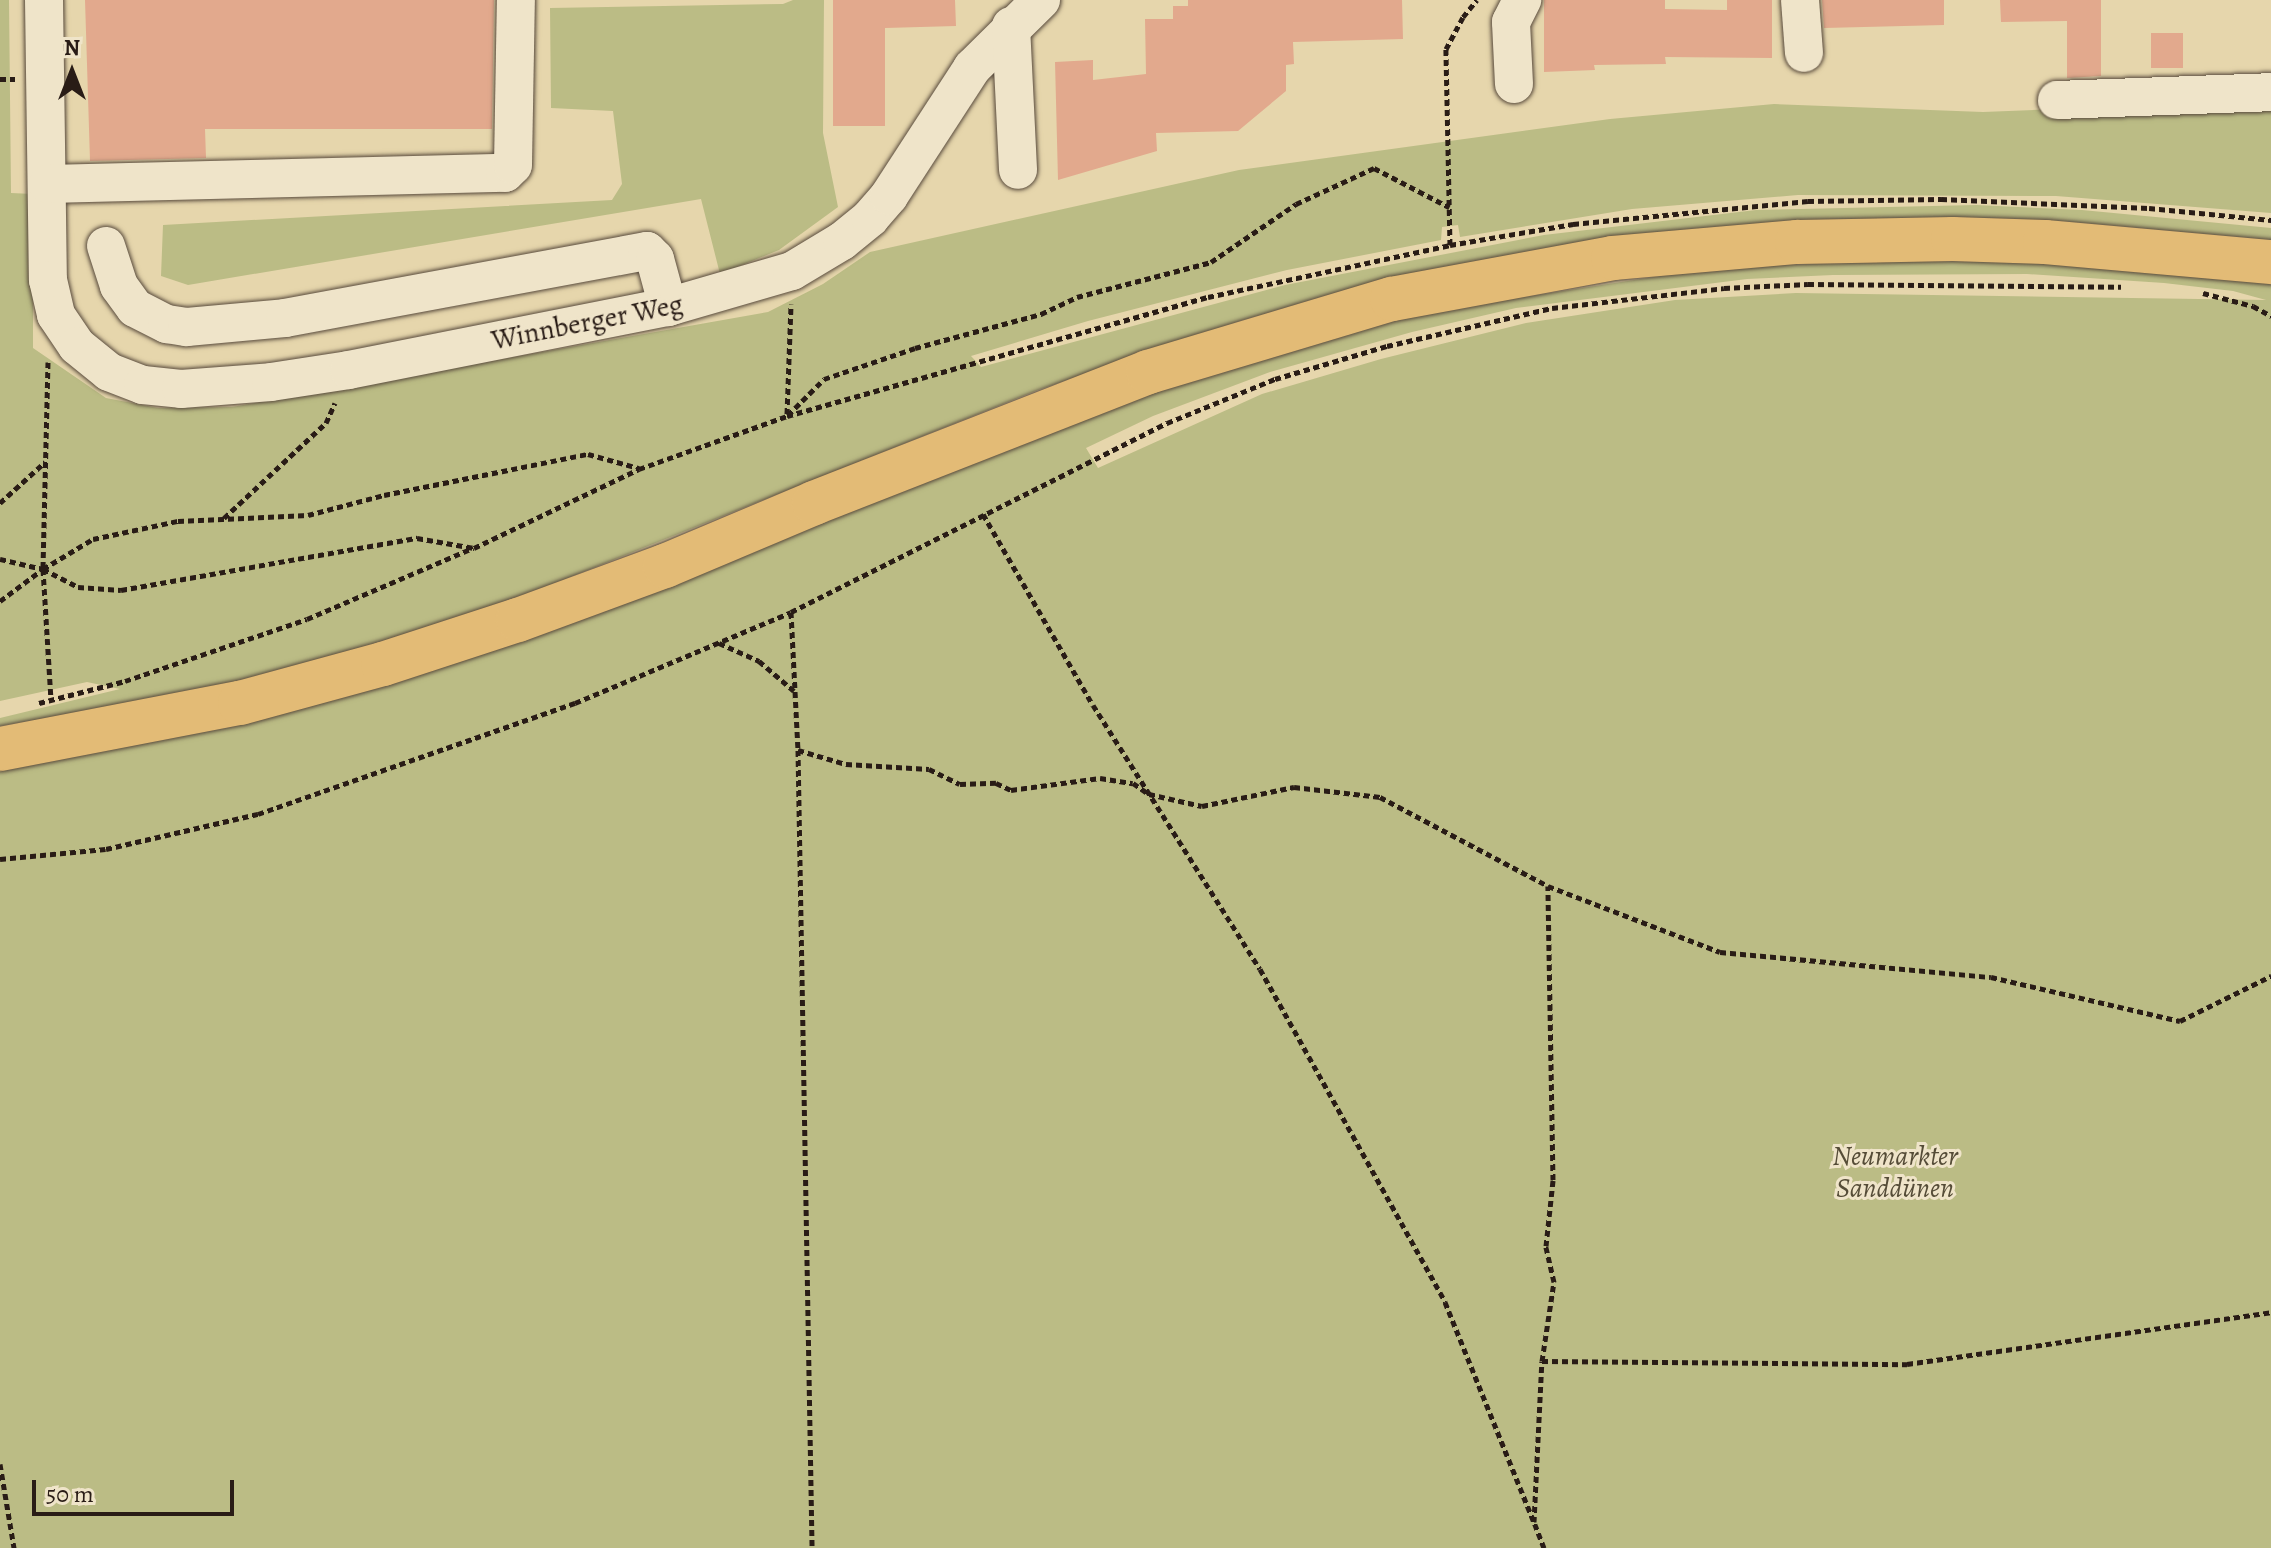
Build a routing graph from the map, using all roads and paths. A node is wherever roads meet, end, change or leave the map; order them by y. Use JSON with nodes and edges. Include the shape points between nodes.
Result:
{"nodes":[{"id":1,"x":44,"y":0,"type":"edge"},
{"id":2,"x":516,"y":0,"type":"edge"},
{"id":3,"x":1041,"y":0,"type":"edge"},
{"id":4,"x":1477,"y":0,"type":"edge"},
{"id":5,"x":1522,"y":0,"type":"edge"},
{"id":6,"x":1800,"y":0,"type":"edge"},
{"id":7,"x":1011,"y":26,"type":"junction"},
{"id":8,"x":1804,"y":53,"type":"dead end"},
{"id":9,"x":1514,"y":84,"type":"dead end"},
{"id":10,"x":2271,"y":92,"type":"edge"},
{"id":11,"x":2057,"y":100,"type":"dead end"},
{"id":12,"x":1018,"y":170,"type":"dead end"},
{"id":13,"x":48,"y":184,"type":"junction"},
{"id":14,"x":1449,"y":207,"type":"junction"},
{"id":15,"x":1450,"y":245,"type":"dead end"},
{"id":16,"x":106,"y":246,"type":"dead end"},
{"id":17,"x":2271,"y":262,"type":"edge"},
{"id":18,"x":792,"y":271,"type":"junction"},
{"id":19,"x":2129,"y":287,"type":"dead end"},
{"id":20,"x":2191,"y":292,"type":"dead end"},
{"id":21,"x":668,"y":307,"type":"junction"},
{"id":22,"x":2271,"y":316,"type":"edge"},
{"id":23,"x":264,"y":321,"type":"junction"},
{"id":24,"x":48,"y":357,"type":"dead end"},
{"id":25,"x":349,"y":370,"type":"junction"},
{"id":26,"x":271,"y":382,"type":"junction"},
{"id":27,"x":45,"y":462,"type":"junction"},
{"id":28,"x":639,"y":469,"type":"dead end"},
{"id":29,"x":0,"y":503,"type":"edge"},
{"id":30,"x":983,"y":514,"type":"junction"},
{"id":31,"x":223,"y":519,"type":"junction"},
{"id":32,"x":474,"y":548,"type":"dead end"},
{"id":33,"x":0,"y":559,"type":"edge"},
{"id":34,"x":43,"y":569,"type":"junction"},
{"id":35,"x":791,"y":612,"type":"junction"},
{"id":36,"x":718,"y":643,"type":"junction"},
{"id":37,"x":795,"y":692,"type":"junction"},
{"id":38,"x":51,"y":700,"type":"junction"},
{"id":39,"x":24,"y":707,"type":"dead end"},
{"id":40,"x":0,"y":749,"type":"edge"},
{"id":41,"x":798,"y":750,"type":"junction"},
{"id":42,"x":1149,"y":794,"type":"junction"},
{"id":43,"x":0,"y":859,"type":"edge"},
{"id":44,"x":1548,"y":886,"type":"junction"},
{"id":45,"x":2271,"y":976,"type":"edge"},
{"id":46,"x":2271,"y":1312,"type":"edge"},
{"id":47,"x":1542,"y":1361,"type":"junction"},
{"id":48,"x":0,"y":1464,"type":"edge"},
{"id":49,"x":1534,"y":1522,"type":"junction"},
{"id":50,"x":14,"y":1548,"type":"edge"},
{"id":51,"x":812,"y":1548,"type":"edge"},
{"id":52,"x":1544,"y":1548,"type":"edge"}],
"edges":[{"from":1,"to":13,"type":"street"},
{"from":2,"to":13,"type":"street","via":[[513,165],[505,173]]},
{"from":3,"to":7,"type":"street","name":"Winnberger Weg"},
{"from":4,"to":14,"type":"path","via":[[1446,49]]},
{"from":5,"to":9,"type":"street","via":[[1511,22]]},
{"from":6,"to":8,"type":"street"},
{"from":7,"to":12,"type":"street"},
{"from":7,"to":18,"type":"street","name":"Winnberger Weg","via":[[972,68],[870,218]]},
{"from":10,"to":11,"type":"street"},
{"from":13,"to":26,"type":"street","name":"Winnberger Weg","via":[[50,297],[77,346],[126,380],[181,389]]},
{"from":14,"to":15,"type":"path"},
{"from":14,"to":18,"type":"path","via":[[1374,168],[1296,204],[1211,262],[1077,297],[1041,314],[824,379],[787,416]]},
{"from":16,"to":23,"type":"street","via":[[124,297],[149,317],[187,327]]},
{"from":17,"to":40,"type":"main road","via":[[2045,242],[1797,242],[1613,258],[1392,299],[1148,372],[665,566],[398,660],[240,703]]},
{"from":18,"to":21,"type":"street","name":"Winnberger Weg"},
{"from":19,"to":30,"type":"path","via":[[1808,284],[1663,293],[1552,308],[1387,346],[1275,379],[1167,423]]},
{"from":20,"to":22,"type":"path","via":[[2253,306]]},
{"from":21,"to":23,"type":"street","via":[[655,259],[647,251]]},
{"from":21,"to":25,"type":"street","name":"Winnberger Weg"},
{"from":23,"to":26,"type":"street"},
{"from":24,"to":27,"type":"path"},
{"from":25,"to":26,"type":"street","name":"Winnberger Weg"},
{"from":25,"to":31,"type":"path","via":[[326,423]]},
{"from":27,"to":29,"type":"path"},
{"from":27,"to":34,"type":"path"},
{"from":28,"to":31,"type":"path","via":[[588,454],[308,515]]},
{"from":30,"to":35,"type":"path"},
{"from":30,"to":42,"type":"path"},
{"from":31,"to":34,"type":"path","via":[[178,521],[93,539]]},
{"from":32,"to":38,"type":"path","via":[[307,619],[125,681]]},
{"from":33,"to":34,"type":"path"},
{"from":34,"to":38,"type":"path"},
{"from":35,"to":36,"type":"path"},
{"from":35,"to":37,"type":"path"},
{"from":36,"to":37,"type":"path","via":[[759,661]]},
{"from":36,"to":43,"type":"path","via":[[575,703],[258,814],[106,849]]},
{"from":37,"to":41,"type":"path"},
{"from":38,"to":39,"type":"path"},
{"from":41,"to":42,"type":"path","via":[[846,764],[929,769],[960,784],[996,783],[1011,790],[1100,778],[1133,783]]},
{"from":41,"to":51,"type":"path"},
{"from":42,"to":44,"type":"path","via":[[1202,806],[1294,787],[1380,797]]},
{"from":42,"to":49,"type":"path","via":[[1260,969],[1445,1302]]},
{"from":44,"to":45,"type":"path","via":[[1720,952],[1991,977],[2180,1021]]},
{"from":44,"to":47,"type":"path","via":[[1553,1180],[1546,1246],[1554,1282]]},
{"from":46,"to":47,"type":"path","via":[[1907,1364]]},
{"from":47,"to":49,"type":"path"},
{"from":48,"to":50,"type":"path"},
{"from":49,"to":52,"type":"path"}]}
